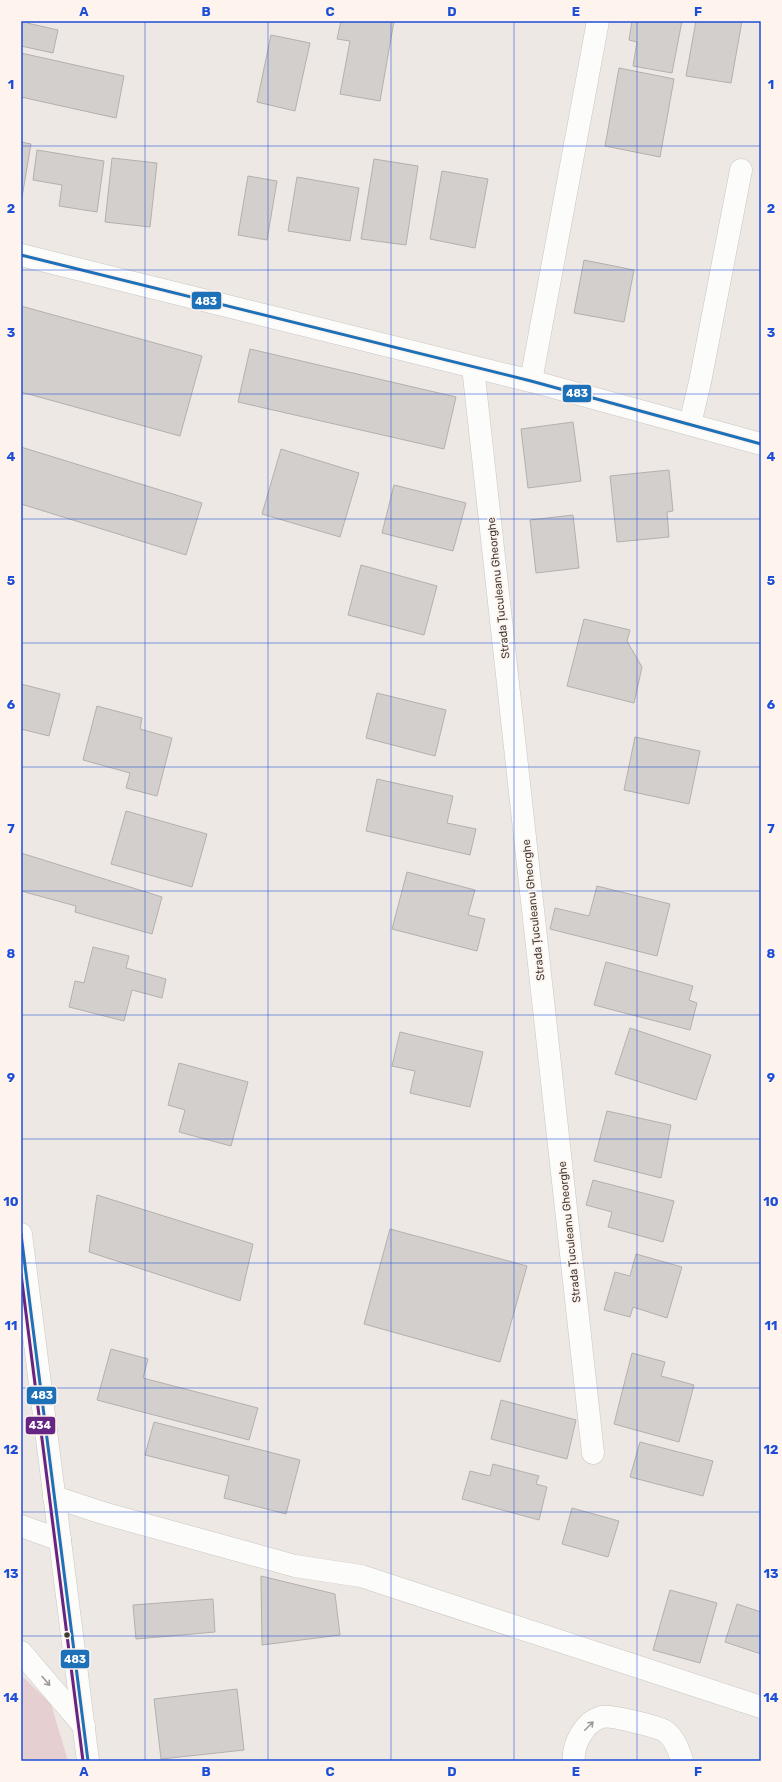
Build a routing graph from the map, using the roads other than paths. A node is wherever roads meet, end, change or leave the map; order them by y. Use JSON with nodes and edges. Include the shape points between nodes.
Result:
{"nodes":[{"id":1,"x":598,"y":21,"type":"edge"},
{"id":2,"x":741,"y":170,"type":"dead end"},
{"id":3,"x":21,"y":255,"type":"edge"},
{"id":4,"x":473,"y":367,"type":"junction"},
{"id":5,"x":531,"y":381,"type":"junction"},
{"id":6,"x":690,"y":424,"type":"junction"},
{"id":7,"x":761,"y":444,"type":"edge"},
{"id":8,"x":21,"y":1234,"type":"edge"},
{"id":9,"x":593,"y":1453,"type":"dead end"},
{"id":10,"x":54,"y":1497,"type":"junction"},
{"id":11,"x":21,"y":1526,"type":"edge"},
{"id":12,"x":60,"y":1540,"type":"junction"},
{"id":13,"x":21,"y":1652,"type":"edge"},
{"id":14,"x":761,"y":1707,"type":"edge"},
{"id":15,"x":84,"y":1726,"type":"junction"},
{"id":16,"x":88,"y":1761,"type":"edge"},
{"id":17,"x":574,"y":1761,"type":"edge"},
{"id":18,"x":682,"y":1761,"type":"edge"}],
"edges":[{"from":1,"to":5,"type":"street"},
{"from":2,"to":6,"type":"street"},
{"from":3,"to":4,"type":"street"},
{"from":4,"to":5,"type":"street"},
{"from":4,"to":9,"type":"street","name":"Strada Țuculeanu Gheorghe"},
{"from":5,"to":6,"type":"street"},
{"from":6,"to":7,"type":"street"},
{"from":8,"to":10,"type":"street"},
{"from":10,"to":12,"type":"street"},
{"from":10,"to":14,"type":"street","via":[[295,1566],[361,1576]]},
{"from":11,"to":12,"type":"street"},
{"from":12,"to":15,"type":"street"},
{"from":13,"to":15,"type":"street","one_way":true},
{"from":15,"to":16,"type":"street"},
{"from":17,"to":18,"type":"street","one_way":true,"via":[[579,1738],[589,1724],[602,1717],[619,1718],[663,1730],[679,1749]]}]}
